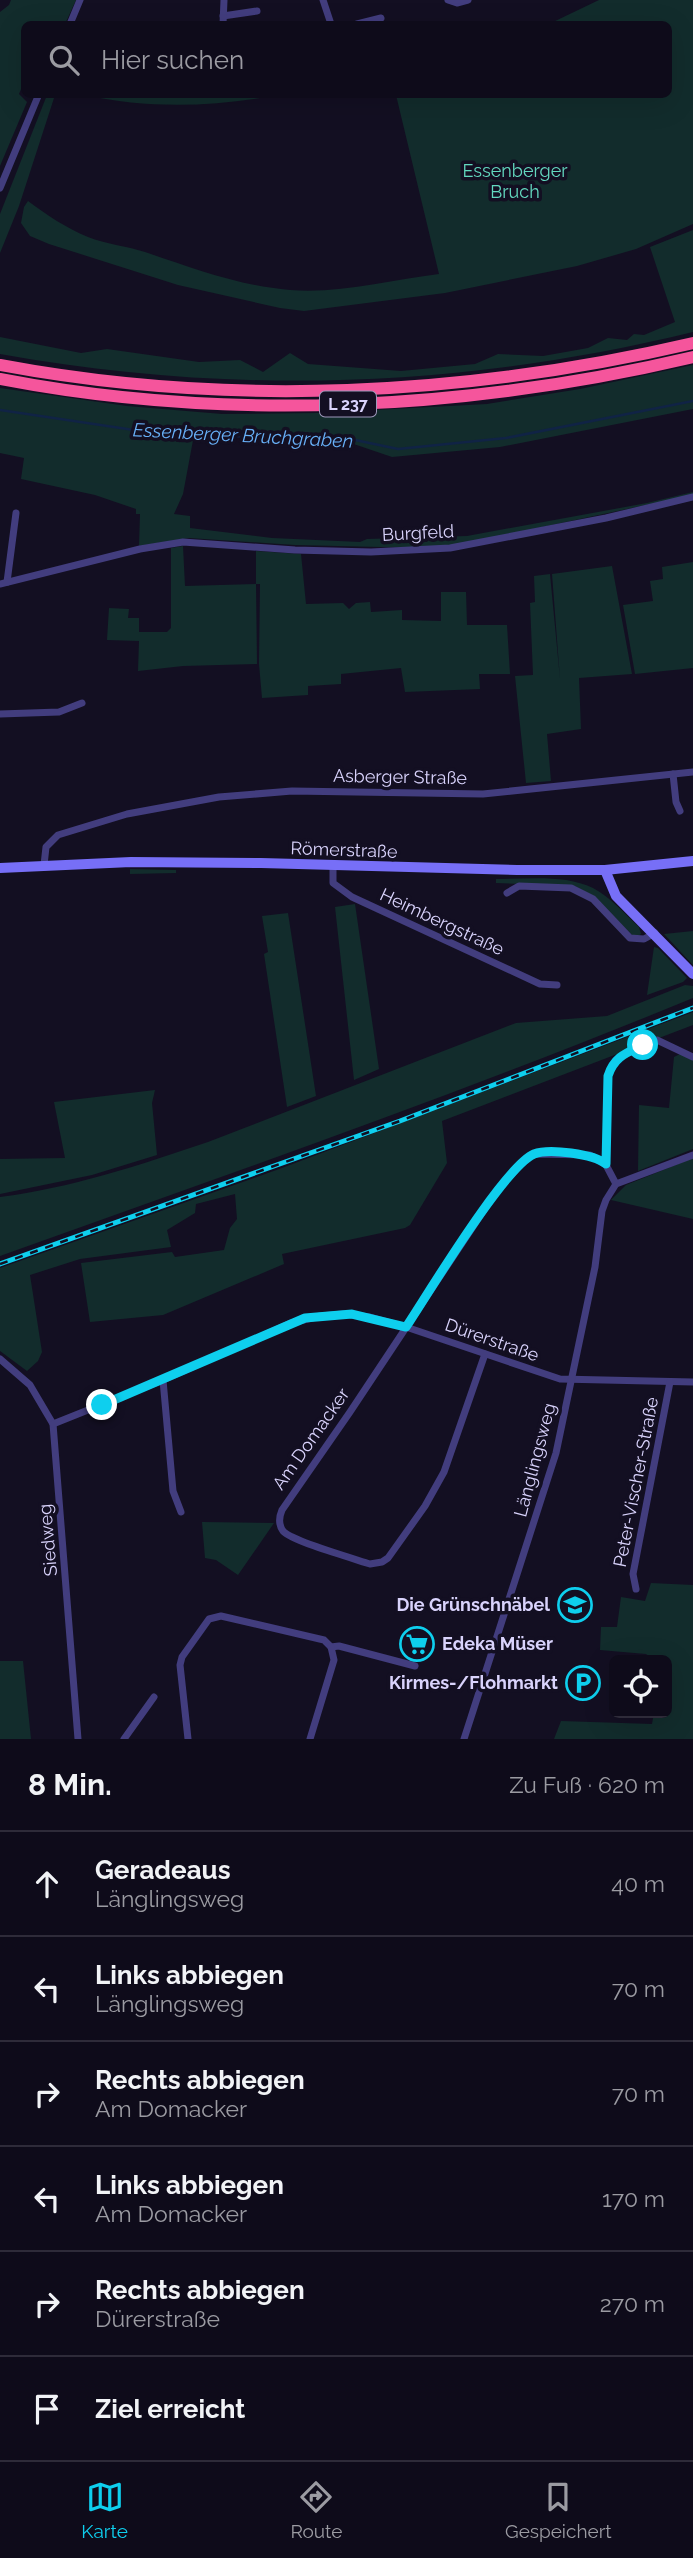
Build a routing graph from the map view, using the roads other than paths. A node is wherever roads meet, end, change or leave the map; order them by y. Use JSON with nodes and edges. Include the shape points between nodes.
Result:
{"nodes":[{"id":1,"x":80,"y":0,"type":"edge"},
{"id":2,"x":224,"y":0,"type":"edge"},
{"id":3,"x":323,"y":0,"type":"edge"},
{"id":4,"x":448,"y":0,"type":"edge"},
{"id":5,"x":468,"y":0,"type":"edge"},
{"id":6,"x":257,"y":11,"type":"dead end"},
{"id":7,"x":381,"y":18,"type":"dead end"},
{"id":8,"x":223,"y":20,"type":"edge"},
{"id":9,"x":71,"y":21,"type":"edge"},
{"id":10,"x":330,"y":21,"type":"edge"},
{"id":11,"x":369,"y":21,"type":"edge"},
{"id":12,"x":37,"y":98,"type":"edge"},
{"id":13,"x":0,"y":188,"type":"edge"},
{"id":14,"x":693,"y":343,"type":"edge"},
{"id":15,"x":693,"y":357,"type":"edge"},
{"id":16,"x":0,"y":365,"type":"edge"},
{"id":17,"x":0,"y":379,"type":"edge"},
{"id":18,"x":693,"y":497,"type":"edge"},
{"id":19,"x":16,"y":513,"type":"dead end"},
{"id":20,"x":4,"y":583,"type":"edge"},
{"id":21,"x":82,"y":703,"type":"dead end"},
{"id":22,"x":0,"y":714,"type":"edge"},
{"id":23,"x":693,"y":772,"type":"edge"},
{"id":24,"x":673,"y":774,"type":"junction"},
{"id":25,"x":680,"y":811,"type":"dead end"},
{"id":26,"x":693,"y":861,"type":"edge"},
{"id":27,"x":44,"y":865,"type":"junction"},
{"id":28,"x":333,"y":865,"type":"junction"},
{"id":29,"x":0,"y":868,"type":"edge"},
{"id":30,"x":605,"y":870,"type":"junction"},
{"id":31,"x":507,"y":893,"type":"dead end"},
{"id":32,"x":655,"y":933,"type":"junction"},
{"id":33,"x":693,"y":974,"type":"edge"},
{"id":34,"x":557,"y":985,"type":"dead end"},
{"id":35,"x":693,"y":1057,"type":"edge"},
{"id":36,"x":693,"y":1155,"type":"edge"},
{"id":37,"x":606,"y":1164,"type":"junction"},
{"id":38,"x":617,"y":1184,"type":"junction"},
{"id":39,"x":406,"y":1327,"type":"junction"},
{"id":40,"x":485,"y":1354,"type":"junction"},
{"id":41,"x":0,"y":1359,"type":"edge"},
{"id":42,"x":163,"y":1380,"type":"junction"},
{"id":43,"x":572,"y":1380,"type":"junction"},
{"id":44,"x":670,"y":1382,"type":"junction"},
{"id":45,"x":693,"y":1382,"type":"edge"},
{"id":46,"x":53,"y":1424,"type":"junction"},
{"id":47,"x":181,"y":1512,"type":"dead end"},
{"id":48,"x":636,"y":1589,"type":"dead end"},
{"id":49,"x":331,"y":1647,"type":"junction"},
{"id":50,"x":415,"y":1666,"type":"dead end"},
{"id":51,"x":154,"y":1697,"type":"dead end"},
{"id":52,"x":78,"y":1739,"type":"edge"},
{"id":53,"x":124,"y":1739,"type":"edge"},
{"id":54,"x":188,"y":1739,"type":"edge"},
{"id":55,"x":310,"y":1739,"type":"edge"},
{"id":56,"x":464,"y":1739,"type":"edge"}],
"edges":[{"from":1,"to":9,"type":"street"},
{"from":2,"to":8,"type":"street"},
{"from":3,"to":10,"type":"street"},
{"from":4,"to":5,"type":"street"},
{"from":6,"to":8,"type":"street"},
{"from":7,"to":11,"type":"street"},
{"from":12,"to":13,"type":"street"},
{"from":14,"to":16,"type":"highway","number":"L 237","via":[[528,375],[365,390],[144,385]]},
{"from":15,"to":17,"type":"highway","number":"L 237","via":[[544,387],[331,405],[165,400]]},
{"from":18,"to":20,"type":"street","name":"Burgfeld","via":[[470,546],[302,550],[183,542]]},
{"from":19,"to":20,"type":"street"},
{"from":21,"to":22,"type":"street","via":[[59,712]]},
{"from":23,"to":24,"type":"street","name":"Asberger Straße"},
{"from":24,"to":25,"type":"street"},
{"from":24,"to":27,"type":"street","name":"Asberger Straße","via":[[483,794],[292,791],[187,801],[53,838],[46,847]]},
{"from":26,"to":30,"type":"street","name":"Römerstraße"},
{"from":27,"to":28,"type":"street","name":"Römerstraße"},
{"from":27,"to":29,"type":"street","name":"Römerstraße"},
{"from":28,"to":30,"type":"street","name":"Römerstraße"},
{"from":28,"to":34,"type":"street","name":"Heimbergstraße","via":[[333,883],[352,897],[540,984]]},
{"from":30,"to":32,"type":"street","via":[[616,896]]},
{"from":31,"to":32,"type":"street","via":[[519,886],[571,888],[593,899],[630,938],[644,939]]},
{"from":32,"to":33,"type":"street"},
{"from":35,"to":37,"type":"street","via":[[657,1040],[611,1065]]},
{"from":36,"to":38,"type":"street"},
{"from":37,"to":38,"type":"street"},
{"from":37,"to":39,"type":"street","name":"Am Domacker","via":[[590,1155],[542,1152],[526,1159],[498,1189]]},
{"from":38,"to":43,"type":"street","name":"Länglingsweg","via":[[602,1211]]},
{"from":39,"to":40,"type":"street","name":"Dürerstraße"},
{"from":39,"to":40,"type":"street","name":"Am Domacker","via":[[282,1510],[279,1521],[288,1536],[370,1564],[388,1558],[444,1472]]},
{"from":39,"to":42,"type":"street","name":"Dürerstraße","via":[[352,1314],[305,1318]]},
{"from":40,"to":43,"type":"street","name":"Dürerstraße"},
{"from":41,"to":46,"type":"street","name":"Siedweg","via":[[30,1385]]},
{"from":42,"to":46,"type":"street","name":"Dürerstraße"},
{"from":42,"to":47,"type":"street","via":[[173,1491]]},
{"from":43,"to":44,"type":"street","name":"Dürerstraße"},
{"from":43,"to":56,"type":"street","name":"Länglingsweg","via":[[541,1505]]},
{"from":44,"to":45,"type":"street","name":"Dürerstraße"},
{"from":44,"to":48,"type":"street","name":"Peter-Vischer-Straße","via":[[633,1574]]},
{"from":46,"to":52,"type":"street","name":"Siedweg"},
{"from":49,"to":50,"type":"street"},
{"from":49,"to":54,"type":"street","via":[[324,1640],[221,1616],[209,1619],[180,1665]]},
{"from":49,"to":55,"type":"street","via":[[334,1660]]},
{"from":51,"to":53,"type":"street"}]}
